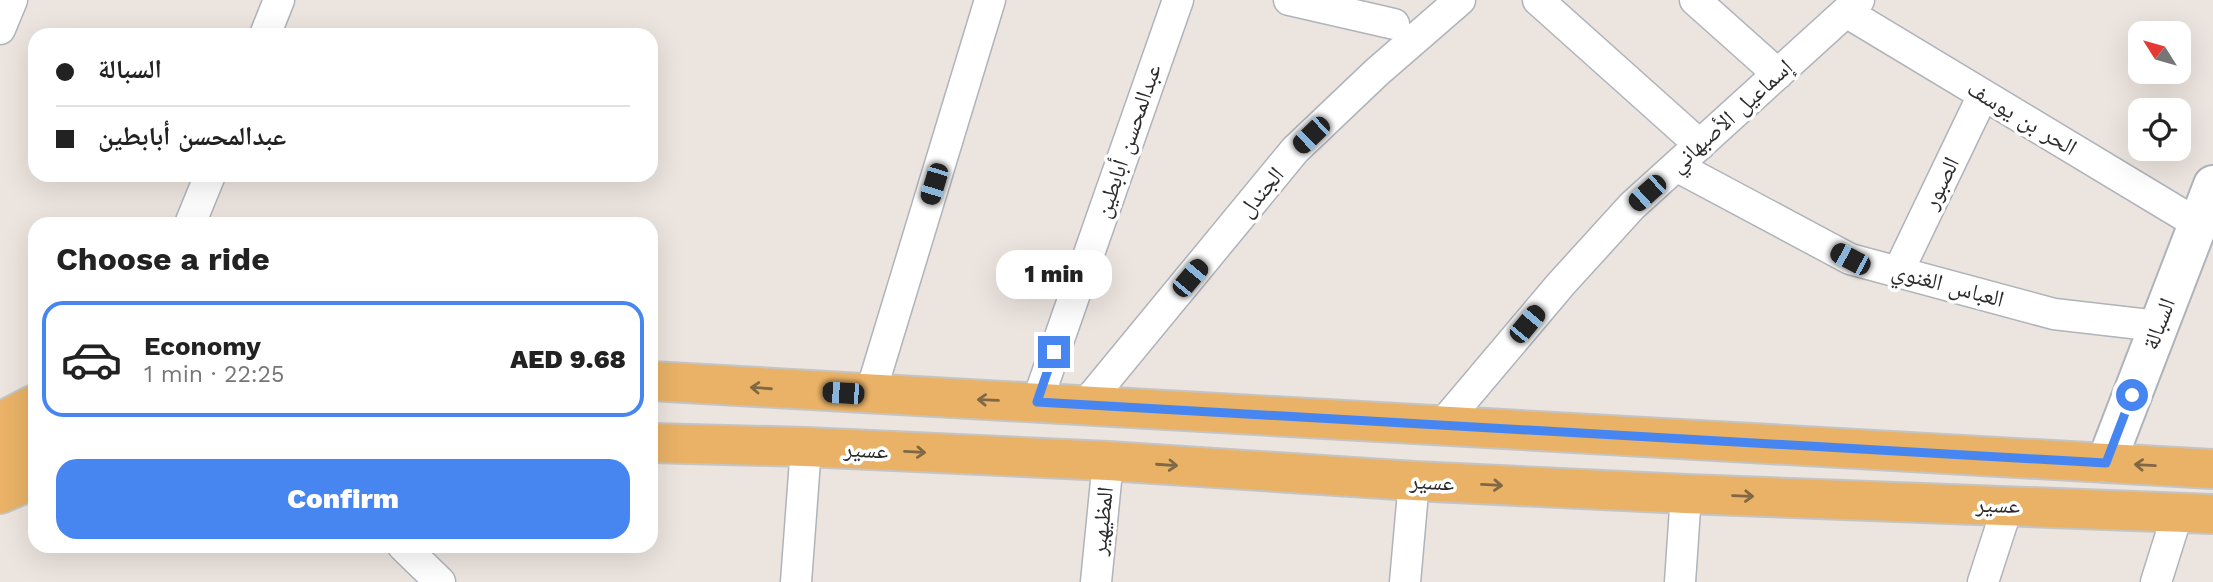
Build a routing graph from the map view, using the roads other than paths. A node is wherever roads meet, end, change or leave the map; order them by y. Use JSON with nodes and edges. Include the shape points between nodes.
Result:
{"nodes":[{"id":1,"x":12,"y":0,"type":"edge"},
{"id":2,"x":279,"y":0,"type":"edge"},
{"id":3,"x":990,"y":0,"type":"edge"},
{"id":4,"x":1178,"y":0,"type":"edge"},
{"id":5,"x":1289,"y":0,"type":"edge"},
{"id":6,"x":1460,"y":0,"type":"edge"},
{"id":7,"x":1538,"y":0,"type":"edge"},
{"id":8,"x":1695,"y":0,"type":"edge"},
{"id":9,"x":1852,"y":6,"type":"edge"},
{"id":10,"x":1399,"y":12,"type":"edge"},
{"id":11,"x":268,"y":28,"type":"edge"},
{"id":12,"x":0,"y":29,"type":"edge"},
{"id":13,"x":1377,"y":72,"type":"junction"},
{"id":14,"x":1777,"y":74,"type":"junction"},
{"id":15,"x":1983,"y":95,"type":"junction"},
{"id":16,"x":1700,"y":145,"type":"junction"},
{"id":17,"x":1676,"y":166,"type":"junction"},
{"id":18,"x":207,"y":182,"type":"edge"},
{"id":19,"x":2213,"y":185,"type":"edge"},
{"id":20,"x":193,"y":217,"type":"edge"},
{"id":21,"x":2198,"y":224,"type":"junction"},
{"id":22,"x":1899,"y":272,"type":"junction"},
{"id":23,"x":2158,"y":326,"type":"junction"},
{"id":24,"x":658,"y":381,"type":"edge"},
{"id":25,"x":870,"y":395,"type":"junction"},
{"id":26,"x":1037,"y":402,"type":"junction"},
{"id":27,"x":1084,"y":405,"type":"junction"},
{"id":28,"x":28,"y":408,"type":"edge"},
{"id":29,"x":0,"y":422,"type":"edge"},
{"id":30,"x":1442,"y":425,"type":"junction"},
{"id":31,"x":658,"y":443,"type":"edge"},
{"id":32,"x":28,"y":446,"type":"edge"},
{"id":33,"x":806,"y":447,"type":"junction"},
{"id":34,"x":0,"y":457,"type":"edge"},
{"id":35,"x":1108,"y":461,"type":"junction"},
{"id":36,"x":2106,"y":463,"type":"junction"},
{"id":37,"x":2213,"y":469,"type":"edge"},
{"id":38,"x":1414,"y":481,"type":"junction"},
{"id":39,"x":28,"y":482,"type":"edge"},
{"id":40,"x":0,"y":494,"type":"edge"},
{"id":41,"x":1686,"y":494,"type":"junction"},
{"id":42,"x":2008,"y":505,"type":"junction"},
{"id":43,"x":2195,"y":513,"type":"edge"},
{"id":44,"x":410,"y":553,"type":"edge"},
{"id":45,"x":440,"y":582,"type":"edge"},
{"id":46,"x":796,"y":582,"type":"edge"},
{"id":47,"x":1096,"y":582,"type":"edge"},
{"id":48,"x":1405,"y":582,"type":"edge"},
{"id":49,"x":1680,"y":582,"type":"edge"},
{"id":50,"x":1983,"y":582,"type":"edge"},
{"id":51,"x":2156,"y":582,"type":"edge"}],
"edges":[{"from":1,"to":12,"type":"street"},
{"from":2,"to":11,"type":"street"},
{"from":3,"to":25,"type":"street"},
{"from":4,"to":26,"type":"street","name":"عبدالمحسن أبابطين"},
{"from":5,"to":10,"type":"street"},
{"from":6,"to":13,"type":"street","name":"الجندل"},
{"from":7,"to":16,"type":"street"},
{"from":8,"to":14,"type":"street"},
{"from":9,"to":14,"type":"street","name":"إسماعيل الأصبهاني"},
{"from":9,"to":15,"type":"street","name":"الحر بن يوسف"},
{"from":10,"to":13,"type":"street"},
{"from":13,"to":27,"type":"street","name":"الجندل","via":[[1295,150]]},
{"from":14,"to":16,"type":"street","name":"إسماعيل الأصبهاني"},
{"from":15,"to":21,"type":"street","name":"الحر بن يوسف"},
{"from":15,"to":22,"type":"street","name":"الصبور"},
{"from":16,"to":17,"type":"street","name":"إسماعيل الأصبهاني"},
{"from":17,"to":22,"type":"street","name":"العباس الغنوي","via":[[1850,259]]},
{"from":17,"to":30,"type":"street","name":"إسماعيل الأصبهاني","via":[[1632,206],[1561,284]]},
{"from":18,"to":20,"type":"street"},
{"from":19,"to":21,"type":"main road","name":"السبالة"},
{"from":21,"to":23,"type":"main road","name":"السبالة"},
{"from":22,"to":23,"type":"street","name":"العباس الغنوي","via":[[2054,314]]},
{"from":23,"to":36,"type":"main road","name":"السبالة"},
{"from":25,"to":24,"type":"main road","one_way":true},
{"from":26,"to":25,"type":"main road","one_way":true},
{"from":26,"to":27,"type":"main road"},
{"from":27,"to":30,"type":"main road"},
{"from":28,"to":29,"type":"main road"},
{"from":30,"to":36,"type":"main road"},
{"from":31,"to":33,"type":"main road","name":"عسير"},
{"from":32,"to":34,"type":"main road"},
{"from":33,"to":35,"type":"main road","name":"عسير","one_way":true},
{"from":33,"to":46,"type":"street"},
{"from":35,"to":38,"type":"main road","name":"عسير","one_way":true},
{"from":35,"to":47,"type":"street","name":"المظيهير"},
{"from":37,"to":36,"type":"main road","one_way":true},
{"from":38,"to":41,"type":"main road","name":"عسير","one_way":true},
{"from":38,"to":48,"type":"street"},
{"from":39,"to":40,"type":"main road"},
{"from":41,"to":42,"type":"main road","name":"عسير","one_way":true},
{"from":41,"to":49,"type":"street"},
{"from":42,"to":43,"type":"main road","name":"عسير"},
{"from":42,"to":50,"type":"street"},
{"from":43,"to":51,"type":"street"},
{"from":44,"to":45,"type":"street"}]}
